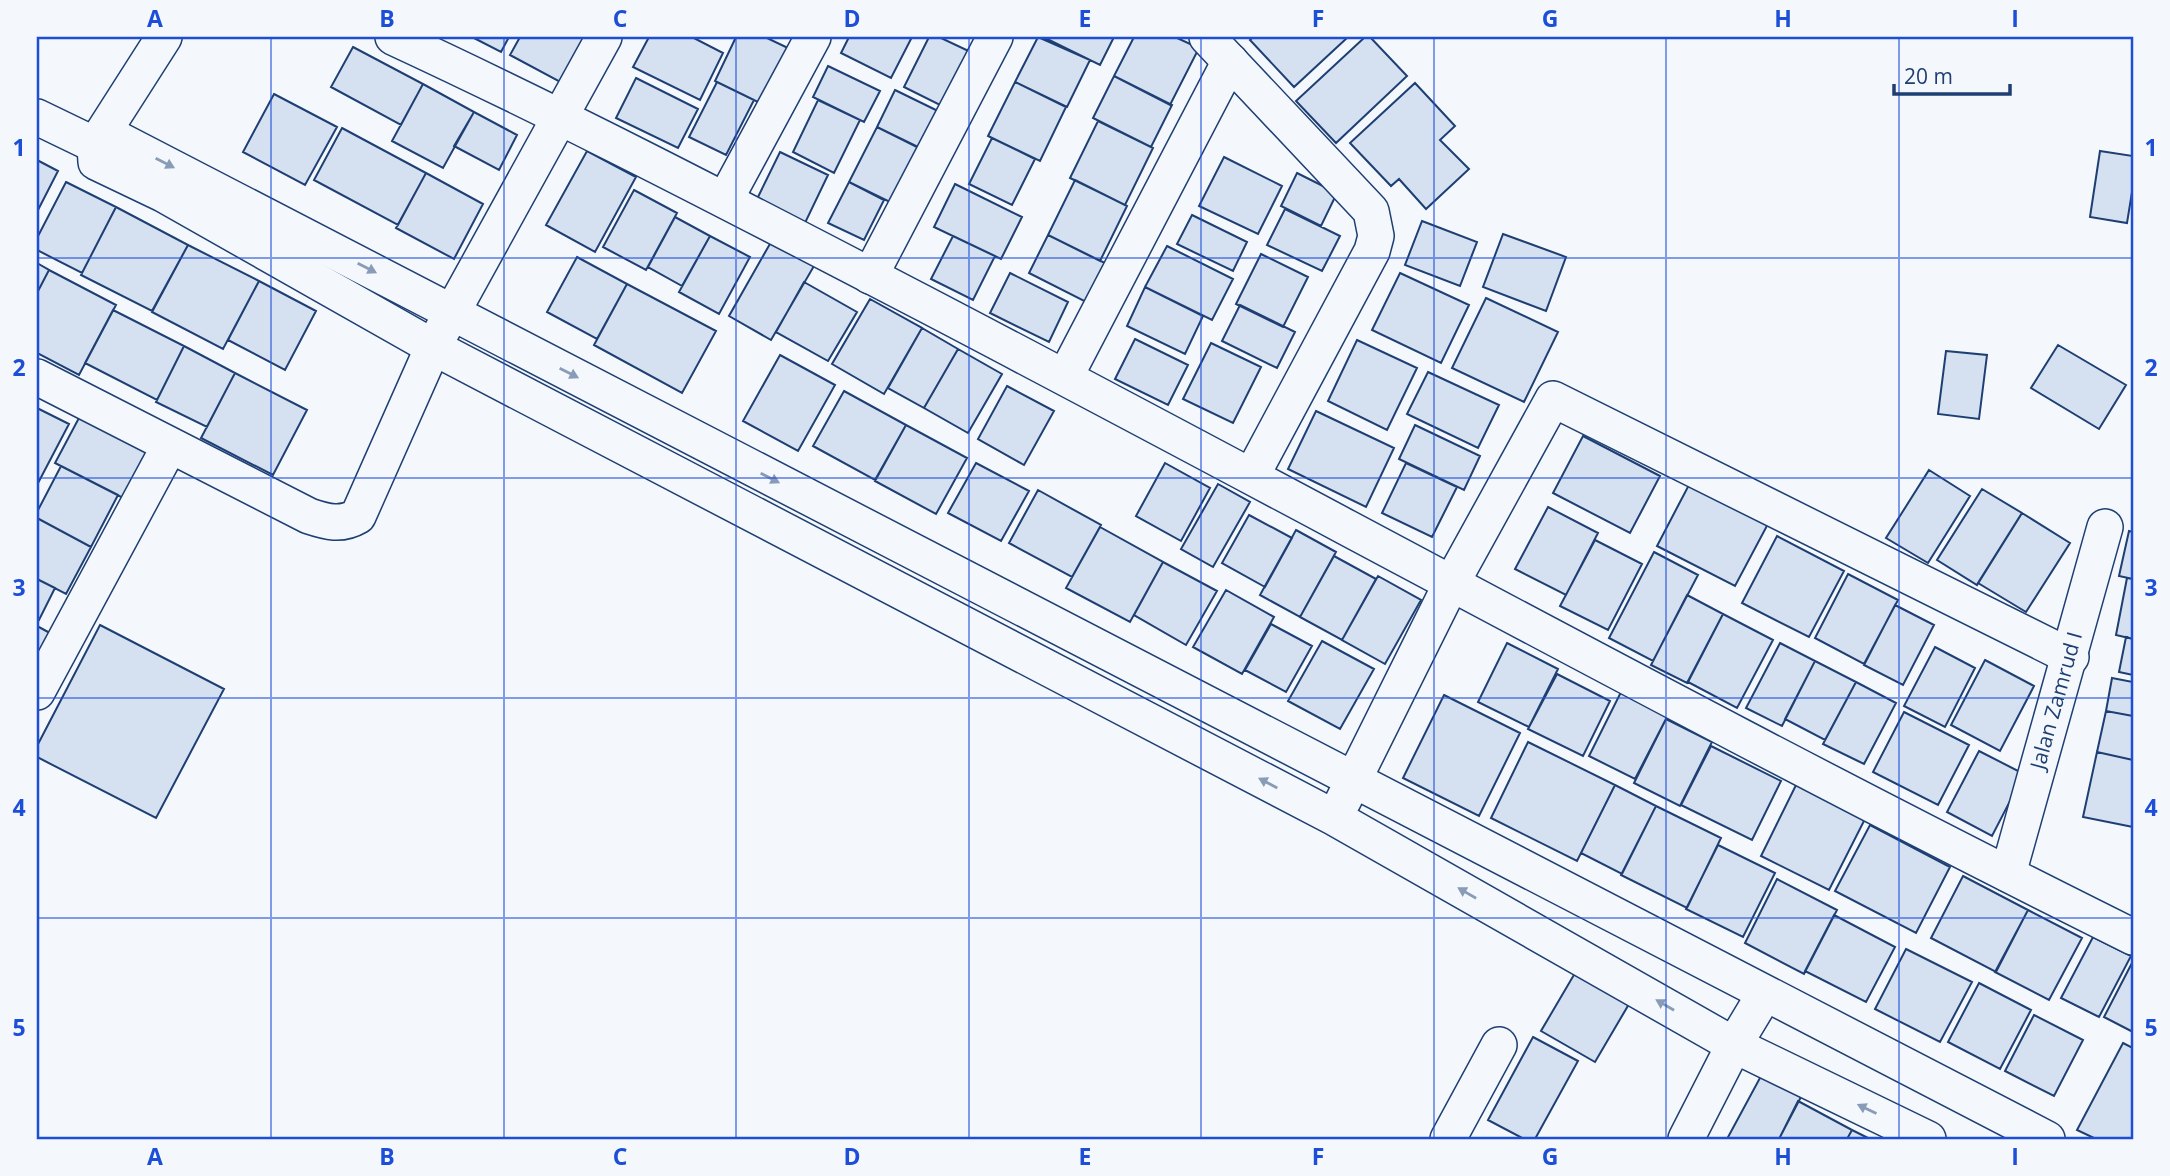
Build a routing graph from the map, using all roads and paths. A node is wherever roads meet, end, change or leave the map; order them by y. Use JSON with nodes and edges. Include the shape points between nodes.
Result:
{"nodes":[{"id":1,"x":164,"y":37,"type":"edge"},
{"id":2,"x":393,"y":37,"type":"edge"},
{"id":3,"x":604,"y":37,"type":"edge"},
{"id":4,"x":813,"y":37,"type":"edge"},
{"id":5,"x":995,"y":37,"type":"edge"},
{"id":6,"x":1219,"y":49,"type":"edge"},
{"id":7,"x":562,"y":116,"type":"junction"},
{"id":8,"x":37,"y":117,"type":"edge"},
{"id":9,"x":100,"y":138,"type":"junction"},
{"id":10,"x":725,"y":200,"type":"junction"},
{"id":11,"x":870,"y":276,"type":"junction"},
{"id":12,"x":451,"y":312,"type":"junction"},
{"id":13,"x":433,"y":347,"type":"junction"},
{"id":14,"x":37,"y":377,"type":"edge"},
{"id":15,"x":1065,"y":377,"type":"junction"},
{"id":16,"x":169,"y":447,"type":"junction"},
{"id":17,"x":1252,"y":475,"type":"junction"},
{"id":18,"x":2105,"y":527,"type":"dead end"},
{"id":19,"x":1451,"y":584,"type":"junction"},
{"id":20,"x":2071,"y":657,"type":"junction"},
{"id":21,"x":37,"y":692,"type":"edge"},
{"id":22,"x":1354,"y":781,"type":"junction"},
{"id":23,"x":1335,"y":818,"type":"junction"},
{"id":24,"x":2008,"y":874,"type":"junction"},
{"id":25,"x":2133,"y":937,"type":"edge"},
{"id":26,"x":1764,"y":995,"type":"junction"},
{"id":27,"x":1499,"y":1045,"type":"dead end"},
{"id":28,"x":1734,"y":1045,"type":"junction"},
{"id":29,"x":1455,"y":1137,"type":"edge"},
{"id":30,"x":1686,"y":1139,"type":"edge"},
{"id":31,"x":1928,"y":1139,"type":"edge"},
{"id":32,"x":2047,"y":1139,"type":"edge"}],
"edges":[{"from":1,"to":9,"type":"street"},
{"from":2,"to":7,"type":"street"},
{"from":3,"to":7,"type":"street"},
{"from":4,"to":10,"type":"street"},
{"from":5,"to":11,"type":"street"},
{"from":6,"to":15,"type":"street"},
{"from":6,"to":17,"type":"street","via":[[1371,211],[1376,236]]},
{"from":7,"to":10,"type":"street"},
{"from":7,"to":12,"type":"street"},
{"from":8,"to":9,"type":"street"},
{"from":9,"to":12,"type":"street","one_way":true},
{"from":9,"to":13,"type":"street","via":[[96,162],[163,194]]},
{"from":10,"to":11,"type":"street"},
{"from":11,"to":15,"type":"street"},
{"from":12,"to":13,"type":"street"},
{"from":12,"to":22,"type":"street","one_way":true},
{"from":13,"to":16,"type":"street","via":[[358,516],[347,522],[309,516]]},
{"from":23,"to":13,"type":"street","one_way":true},
{"from":14,"to":16,"type":"street"},
{"from":15,"to":17,"type":"street"},
{"from":16,"to":21,"type":"street"},
{"from":17,"to":19,"type":"street"},
{"from":18,"to":20,"type":"street","name":"Jalan Zamrud I"},
{"from":19,"to":20,"type":"street","via":[[1553,399]]},
{"from":19,"to":22,"type":"street"},
{"from":19,"to":24,"type":"street"},
{"from":20,"to":24,"type":"street","name":"Jalan Zamrud I"},
{"from":22,"to":23,"type":"street"},
{"from":22,"to":26,"type":"street"},
{"from":28,"to":23,"type":"street","one_way":true},
{"from":24,"to":25,"type":"street"},
{"from":26,"to":28,"type":"street"},
{"from":26,"to":32,"type":"street"},
{"from":27,"to":29,"type":"street"},
{"from":28,"to":30,"type":"street"},
{"from":31,"to":28,"type":"street","one_way":true}]}
